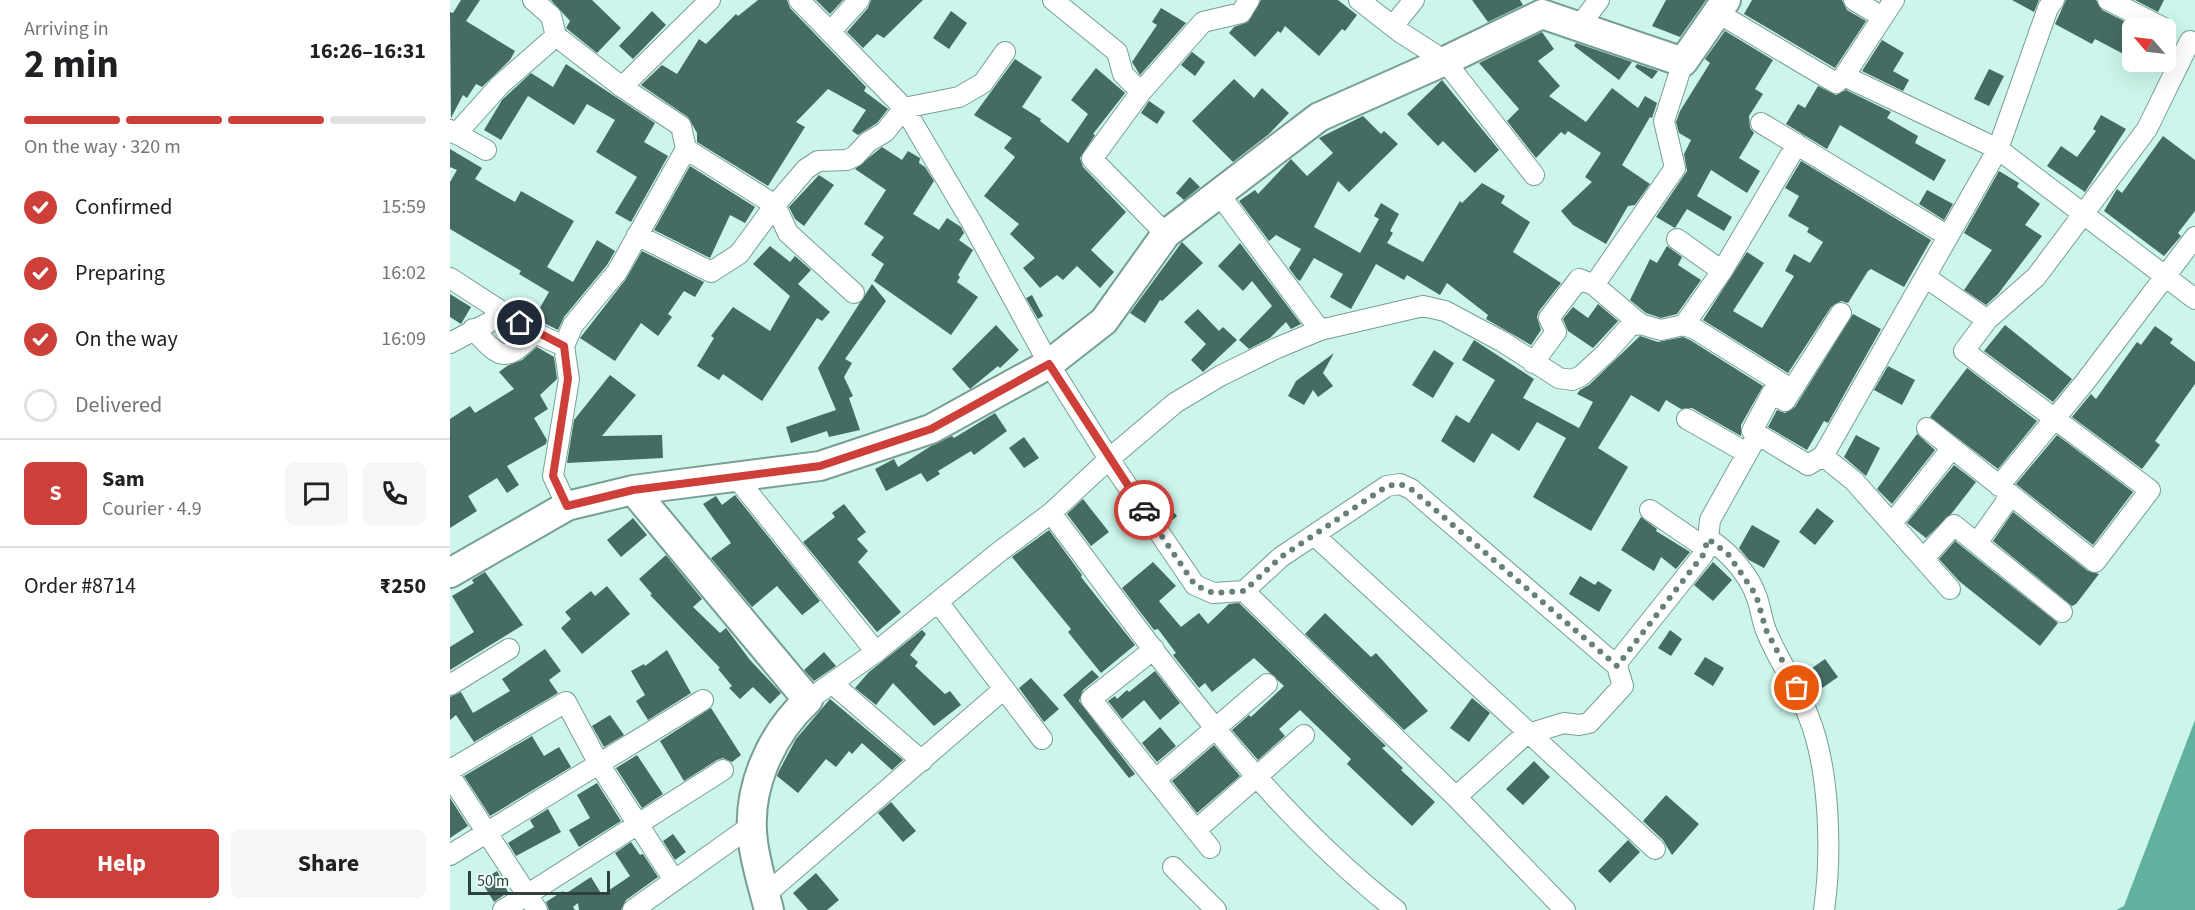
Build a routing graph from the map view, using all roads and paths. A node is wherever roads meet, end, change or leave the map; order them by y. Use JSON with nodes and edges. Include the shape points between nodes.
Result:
{"nodes":[{"id":1,"x":533,"y":0,"type":"edge"},
{"id":2,"x":710,"y":0,"type":"edge"},
{"id":3,"x":799,"y":0,"type":"edge"},
{"id":4,"x":859,"y":0,"type":"edge"},
{"id":5,"x":1248,"y":0,"type":"edge"},
{"id":6,"x":1359,"y":0,"type":"edge"},
{"id":7,"x":1414,"y":0,"type":"edge"},
{"id":8,"x":1599,"y":0,"type":"edge"},
{"id":9,"x":1854,"y":0,"type":"edge"},
{"id":10,"x":1894,"y":0,"type":"edge"},
{"id":11,"x":2054,"y":0,"type":"edge"},
{"id":12,"x":2108,"y":0,"type":"edge"},
{"id":13,"x":1065,"y":4,"type":"edge"},
{"id":14,"x":1722,"y":6,"type":"edge"},
{"id":15,"x":1882,"y":17,"type":"junction"},
{"id":16,"x":2143,"y":18,"type":"edge"},
{"id":17,"x":1580,"y":25,"type":"junction"},
{"id":18,"x":1393,"y":26,"type":"junction"},
{"id":19,"x":830,"y":32,"type":"junction"},
{"id":20,"x":2176,"y":35,"type":"edge"},
{"id":21,"x":556,"y":36,"type":"junction"},
{"id":22,"x":2192,"y":43,"type":"edge"},
{"id":23,"x":1005,"y":52,"type":"dead end"},
{"id":24,"x":1445,"y":62,"type":"junction"},
{"id":25,"x":1683,"y":62,"type":"junction"},
{"id":26,"x":1844,"y":76,"type":"junction"},
{"id":27,"x":622,"y":87,"type":"junction"},
{"id":28,"x":1141,"y":92,"type":"junction"},
{"id":29,"x":904,"y":108,"type":"junction"},
{"id":30,"x":1761,"y":123,"type":"dead end"},
{"id":31,"x":453,"y":132,"type":"edge"},
{"id":32,"x":1797,"y":144,"type":"junction"},
{"id":33,"x":686,"y":149,"type":"junction"},
{"id":34,"x":1998,"y":149,"type":"junction"},
{"id":35,"x":486,"y":150,"type":"dead end"},
{"id":36,"x":1534,"y":175,"type":"dead end"},
{"id":37,"x":1220,"y":194,"type":"junction"},
{"id":38,"x":775,"y":205,"type":"junction"},
{"id":39,"x":2083,"y":213,"type":"junction"},
{"id":40,"x":1166,"y":234,"type":"junction"},
{"id":41,"x":637,"y":235,"type":"junction"},
{"id":42,"x":1948,"y":236,"type":"junction"},
{"id":43,"x":2195,"y":237,"type":"edge"},
{"id":44,"x":1677,"y":239,"type":"dead end"},
{"id":45,"x":1722,"y":271,"type":"junction"},
{"id":46,"x":2165,"y":277,"type":"junction"},
{"id":47,"x":450,"y":278,"type":"edge"},
{"id":48,"x":1927,"y":278,"type":"junction"},
{"id":49,"x":1594,"y":285,"type":"junction"},
{"id":50,"x":854,"y":293,"type":"dead end"},
{"id":51,"x":2195,"y":299,"type":"edge"},
{"id":52,"x":1841,"y":313,"type":"dead end"},
{"id":53,"x":505,"y":314,"type":"junction"},
{"id":54,"x":1987,"y":320,"type":"junction"},
{"id":55,"x":1640,"y":324,"type":"junction"},
{"id":56,"x":1683,"y":325,"type":"junction"},
{"id":57,"x":473,"y":329,"type":"junction"},
{"id":58,"x":1320,"y":330,"type":"junction"},
{"id":59,"x":535,"y":333,"type":"junction"},
{"id":60,"x":450,"y":342,"type":"edge"},
{"id":61,"x":564,"y":346,"type":"junction"},
{"id":62,"x":1533,"y":363,"type":"junction"},
{"id":63,"x":1049,"y":364,"type":"junction"},
{"id":64,"x":1791,"y":389,"type":"junction"},
{"id":65,"x":2054,"y":418,"type":"junction"},
{"id":66,"x":1687,"y":420,"type":"dead end"},
{"id":67,"x":1927,"y":428,"type":"dead end"},
{"id":68,"x":1758,"y":434,"type":"junction"},
{"id":69,"x":1952,"y":448,"type":"junction"},
{"id":70,"x":1748,"y":453,"type":"junction"},
{"id":71,"x":1823,"y":456,"type":"junction"},
{"id":72,"x":1109,"y":459,"type":"junction"},
{"id":73,"x":736,"y":477,"type":"junction"},
{"id":74,"x":633,"y":490,"type":"junction"},
{"id":75,"x":2005,"y":490,"type":"junction"},
{"id":76,"x":567,"y":506,"type":"junction"},
{"id":77,"x":1650,"y":510,"type":"dead end"},
{"id":78,"x":1051,"y":513,"type":"junction"},
{"id":79,"x":1893,"y":522,"type":"junction"},
{"id":80,"x":1314,"y":535,"type":"junction"},
{"id":81,"x":1977,"y":543,"type":"junction"},
{"id":82,"x":1707,"y":544,"type":"junction"},
{"id":83,"x":1924,"y":558,"type":"junction"},
{"id":84,"x":450,"y":573,"type":"edge"},
{"id":85,"x":1950,"y":589,"type":"dead end"},
{"id":86,"x":1244,"y":591,"type":"junction"},
{"id":87,"x":938,"y":602,"type":"junction"},
{"id":88,"x":2062,"y":612,"type":"dead end"},
{"id":89,"x":509,"y":649,"type":"dead end"},
{"id":90,"x":1154,"y":649,"type":"junction"},
{"id":91,"x":876,"y":652,"type":"junction"},
{"id":92,"x":1617,"y":666,"type":"junction"},
{"id":93,"x":833,"y":684,"type":"junction"},
{"id":94,"x":1267,"y":684,"type":"dead end"},
{"id":95,"x":450,"y":685,"type":"edge"},
{"id":96,"x":1004,"y":689,"type":"junction"},
{"id":97,"x":703,"y":700,"type":"dead end"},
{"id":98,"x":808,"y":700,"type":"junction"},
{"id":99,"x":1214,"y":728,"type":"junction"},
{"id":100,"x":1530,"y":733,"type":"junction"},
{"id":101,"x":1304,"y":735,"type":"dead end"},
{"id":102,"x":1042,"y":739,"type":"dead end"},
{"id":103,"x":922,"y":761,"type":"junction"},
{"id":104,"x":598,"y":764,"type":"junction"},
{"id":105,"x":450,"y":770,"type":"edge"},
{"id":106,"x":723,"y":770,"type":"dead end"},
{"id":107,"x":450,"y":776,"type":"edge"},
{"id":108,"x":1256,"y":778,"type":"junction"},
{"id":109,"x":1156,"y":779,"type":"junction"},
{"id":110,"x":1456,"y":797,"type":"junction"},
{"id":111,"x":636,"y":826,"type":"junction"},
{"id":112,"x":751,"y":826,"type":"junction"},
{"id":113,"x":1196,"y":830,"type":"junction"},
{"id":114,"x":487,"y":832,"type":"junction"},
{"id":115,"x":1210,"y":848,"type":"dead end"},
{"id":116,"x":1655,"y":849,"type":"dead end"},
{"id":117,"x":450,"y":855,"type":"edge"},
{"id":118,"x":1173,"y":867,"type":"dead end"},
{"id":119,"x":674,"y":880,"type":"junction"},
{"id":120,"x":532,"y":902,"type":"edge"},
{"id":121,"x":767,"y":902,"type":"edge"},
{"id":122,"x":503,"y":910,"type":"edge"},
{"id":123,"x":633,"y":910,"type":"edge"},
{"id":124,"x":1216,"y":910,"type":"edge"},
{"id":125,"x":1396,"y":910,"type":"edge"},
{"id":126,"x":1565,"y":910,"type":"edge"},
{"id":127,"x":1824,"y":910,"type":"edge"}],
"edges":[{"from":1,"to":21,"type":"street","via":[[551,16]]},
{"from":2,"to":27,"type":"street"},
{"from":3,"to":19,"type":"street"},
{"from":4,"to":19,"type":"street"},
{"from":5,"to":28,"type":"street","via":[[1241,13],[1203,22]]},
{"from":6,"to":18,"type":"street"},
{"from":7,"to":18,"type":"street"},
{"from":8,"to":17,"type":"street"},
{"from":9,"to":15,"type":"street"},
{"from":10,"to":15,"type":"street"},
{"from":11,"to":34,"type":"street"},
{"from":12,"to":16,"type":"street"},
{"from":13,"to":28,"type":"street","via":[[1117,52],[1123,74]]},
{"from":14,"to":25,"type":"street"},
{"from":14,"to":26,"type":"street","via":[[1836,83]]},
{"from":15,"to":26,"type":"street"},
{"from":17,"to":24,"type":"street","via":[[1542,14]]},
{"from":17,"to":25,"type":"street"},
{"from":18,"to":24,"type":"street"},
{"from":19,"to":29,"type":"street"},
{"from":20,"to":22,"type":"street"},
{"from":21,"to":27,"type":"street"},
{"from":21,"to":31,"type":"street"},
{"from":22,"to":39,"type":"street","via":[[2147,129]]},
{"from":23,"to":29,"type":"street","via":[[983,83],[958,97]]},
{"from":24,"to":36,"type":"street"},
{"from":24,"to":37,"type":"street","via":[[1319,117]]},
{"from":25,"to":49,"type":"street","via":[[1664,121],[1675,168]]},
{"from":26,"to":34,"type":"street"},
{"from":27,"to":33,"type":"street","via":[[681,126]]},
{"from":28,"to":40,"type":"street","via":[[1092,159]]},
{"from":29,"to":38,"type":"street","via":[[885,132],[855,156],[818,161],[806,169]]},
{"from":29,"to":63,"type":"street"},
{"from":30,"to":32,"type":"street"},
{"from":31,"to":35,"type":"street"},
{"from":32,"to":42,"type":"street"},
{"from":32,"to":45,"type":"street"},
{"from":33,"to":38,"type":"street"},
{"from":33,"to":41,"type":"street"},
{"from":34,"to":39,"type":"street"},
{"from":34,"to":42,"type":"street"},
{"from":37,"to":40,"type":"street"},
{"from":37,"to":58,"type":"street"},
{"from":38,"to":41,"type":"street","via":[[739,254],[711,272]]},
{"from":38,"to":50,"type":"street","via":[[788,233]]},
{"from":39,"to":46,"type":"street"},
{"from":39,"to":54,"type":"street","via":[[2036,277]]},
{"from":40,"to":63,"type":"street","via":[[1104,321]]},
{"from":41,"to":61,"type":"street","via":[[617,272],[573,325]]},
{"from":42,"to":48,"type":"street"},
{"from":43,"to":46,"type":"street"},
{"from":44,"to":45,"type":"street"},
{"from":45,"to":56,"type":"street"},
{"from":46,"to":51,"type":"street"},
{"from":46,"to":65,"type":"street"},
{"from":47,"to":53,"type":"street"},
{"from":48,"to":54,"type":"street"},
{"from":48,"to":71,"type":"street"},
{"from":49,"to":55,"type":"street"},
{"from":49,"to":62,"type":"street","via":[[1579,279],[1549,318],[1556,332]]},
{"from":52,"to":64,"type":"street"},
{"from":53,"to":57,"type":"street"},
{"from":53,"to":59,"type":"street"},
{"from":54,"to":65,"type":"street","via":[[1964,351]]},
{"from":55,"to":56,"type":"street","via":[[1661,330]]},
{"from":55,"to":62,"type":"street","via":[[1630,326],[1606,353],[1572,380],[1559,378]]},
{"from":56,"to":64,"type":"street"},
{"from":57,"to":59,"type":"street","via":[[502,356],[515,353]]},
{"from":57,"to":60,"type":"street"},
{"from":58,"to":62,"type":"street","via":[[1423,306],[1455,316]]},
{"from":58,"to":72,"type":"street","via":[[1239,367],[1175,403]]},
{"from":59,"to":61,"type":"street"},
{"from":61,"to":76,"type":"street","via":[[568,379],[553,476]]},
{"from":63,"to":72,"type":"street"},
{"from":63,"to":73,"type":"street","via":[[931,429],[820,466]]},
{"from":64,"to":68,"type":"street","via":[[1785,401],[1772,393],[1752,431]]},
{"from":65,"to":75,"type":"street"},
{"from":65,"to":75,"type":"street","via":[[2150,490],[2095,562]]},
{"from":66,"to":70,"type":"street"},
{"from":67,"to":69,"type":"street"},
{"from":68,"to":70,"type":"street"},
{"from":68,"to":71,"type":"street","via":[[1808,465]]},
{"from":69,"to":75,"type":"street"},
{"from":69,"to":79,"type":"street"},
{"from":70,"to":82,"type":"street","via":[[1710,520]]},
{"from":71,"to":79,"type":"street","via":[[1854,481]]},
{"from":72,"to":78,"type":"street"},
{"from":72,"to":86,"type":"street","via":[[1195,585],[1213,593]]},
{"from":73,"to":74,"type":"street"},
{"from":73,"to":91,"type":"street"},
{"from":74,"to":76,"type":"street"},
{"from":74,"to":98,"type":"street"},
{"from":75,"to":81,"type":"street"},
{"from":76,"to":84,"type":"street"},
{"from":77,"to":82,"type":"street"},
{"from":78,"to":87,"type":"street"},
{"from":78,"to":90,"type":"street"},
{"from":79,"to":83,"type":"street"},
{"from":80,"to":86,"type":"street","via":[[1281,557]]},
{"from":80,"to":92,"type":"street","via":[[1387,486],[1400,484],[1411,489]]},
{"from":80,"to":100,"type":"street"},
{"from":81,"to":83,"type":"street","via":[[1954,525]]},
{"from":81,"to":88,"type":"street"},
{"from":82,"to":92,"type":"street"},
{"from":82,"to":127,"type":"street","via":[[1728,554],[1756,595],[1766,630],[1810,718],[1822,759],[1830,850]]},
{"from":83,"to":85,"type":"street"},
{"from":86,"to":110,"type":"street"},
{"from":87,"to":91,"type":"street"},
{"from":87,"to":96,"type":"street"},
{"from":89,"to":95,"type":"street"},
{"from":90,"to":99,"type":"street"},
{"from":90,"to":109,"type":"street","via":[[1091,699]]},
{"from":91,"to":93,"type":"street"},
{"from":92,"to":100,"type":"street","via":[[1623,686],[1589,723],[1564,723]]},
{"from":93,"to":98,"type":"street"},
{"from":93,"to":103,"type":"street"},
{"from":94,"to":99,"type":"street"},
{"from":96,"to":102,"type":"street"},
{"from":96,"to":103,"type":"street"},
{"from":97,"to":104,"type":"street"},
{"from":98,"to":112,"type":"street","via":[[792,715],[764,761]]},
{"from":99,"to":108,"type":"street"},
{"from":99,"to":109,"type":"street"},
{"from":100,"to":110,"type":"street"},
{"from":100,"to":116,"type":"street"},
{"from":101,"to":108,"type":"street"},
{"from":103,"to":121,"type":"street"},
{"from":104,"to":105,"type":"street","via":[[566,702]]},
{"from":104,"to":111,"type":"street"},
{"from":104,"to":114,"type":"street"},
{"from":106,"to":111,"type":"street"},
{"from":107,"to":114,"type":"street"},
{"from":108,"to":113,"type":"street"},
{"from":108,"to":125,"type":"street","via":[[1365,886]]},
{"from":109,"to":113,"type":"street"},
{"from":110,"to":126,"type":"street"},
{"from":111,"to":119,"type":"street"},
{"from":111,"to":120,"type":"street"},
{"from":112,"to":119,"type":"street"},
{"from":112,"to":121,"type":"street"},
{"from":113,"to":115,"type":"street"},
{"from":114,"to":117,"type":"street"},
{"from":114,"to":120,"type":"street"},
{"from":118,"to":124,"type":"street"},
{"from":119,"to":123,"type":"street"},
{"from":120,"to":122,"type":"street"}]}
